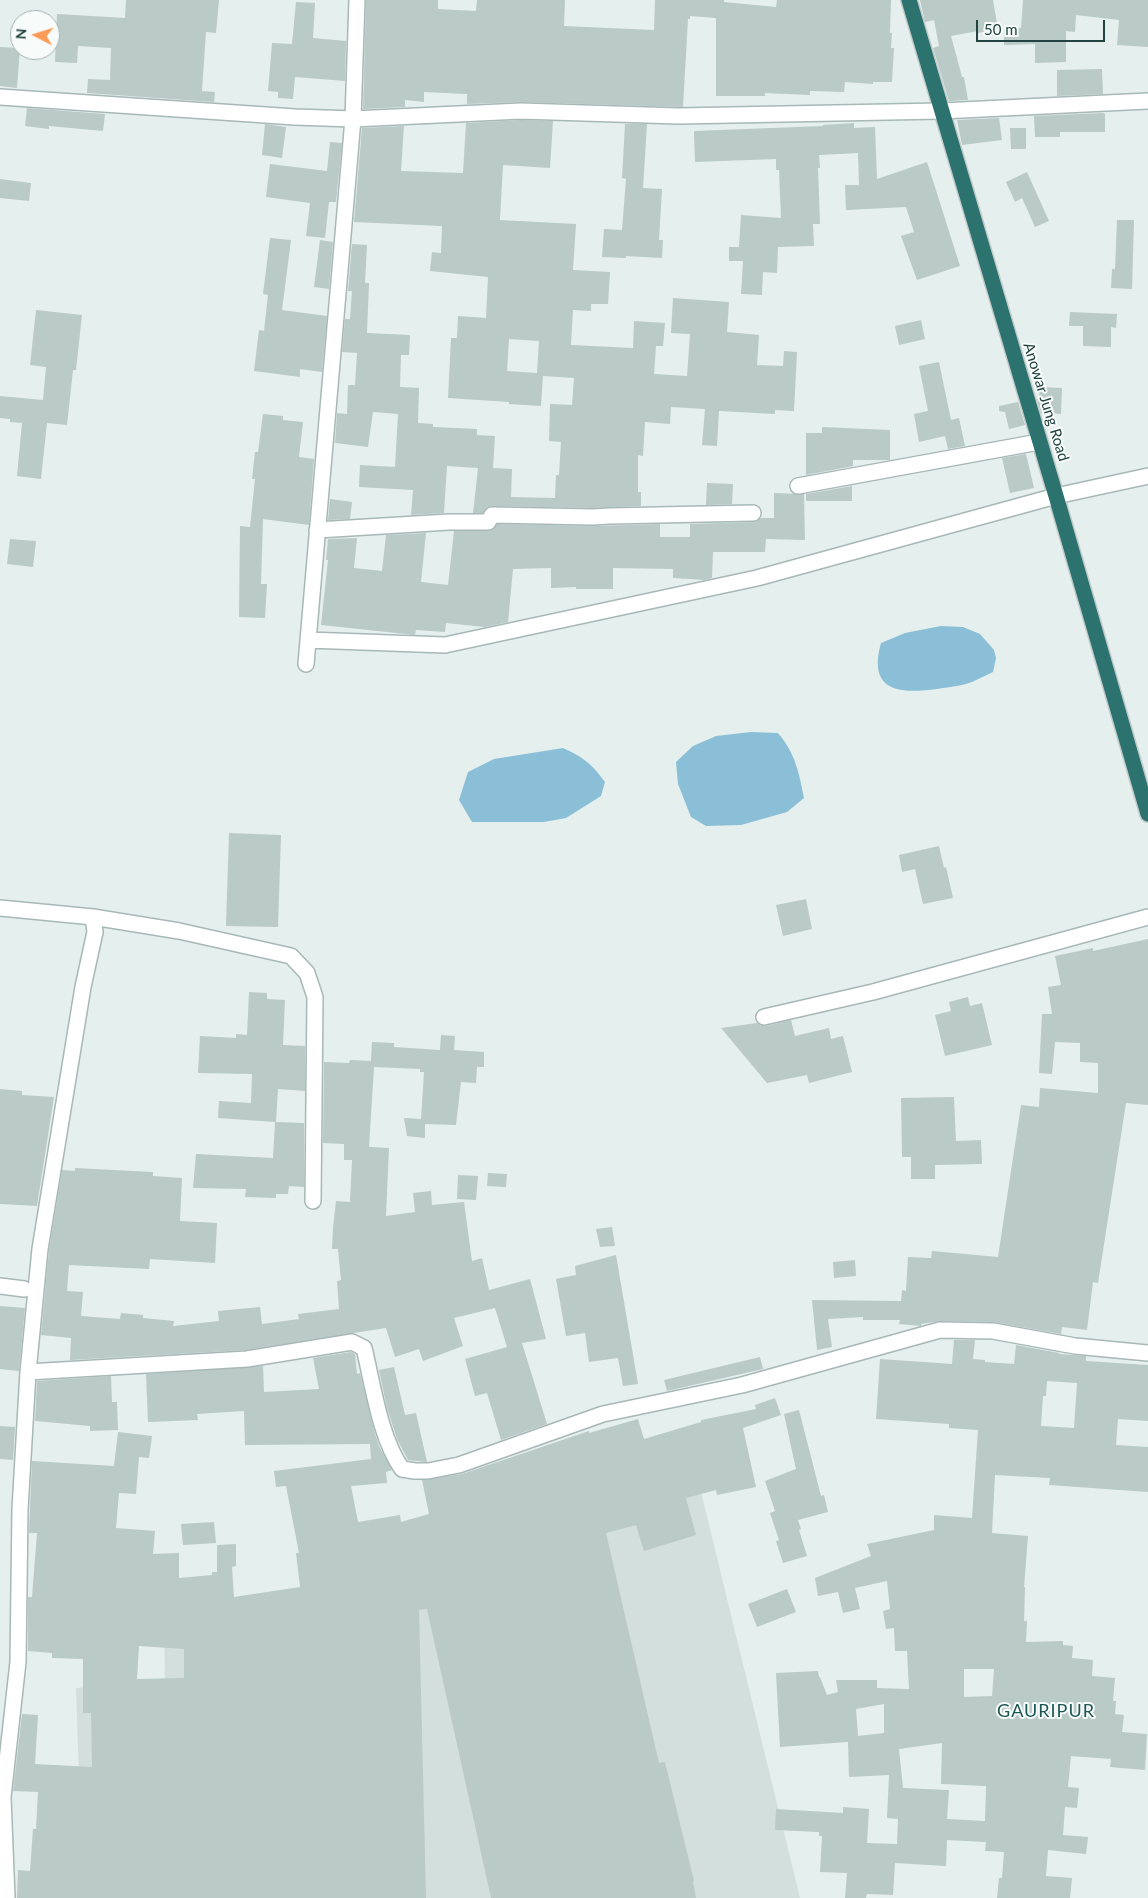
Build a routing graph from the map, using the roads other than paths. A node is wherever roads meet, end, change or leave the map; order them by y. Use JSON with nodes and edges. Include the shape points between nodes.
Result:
{"nodes":[{"id":1,"x":357,"y":0,"type":"edge"},
{"id":2,"x":909,"y":0,"type":"edge"},
{"id":3,"x":0,"y":97,"type":"edge"},
{"id":4,"x":1148,"y":100,"type":"edge"},
{"id":5,"x":941,"y":111,"type":"junction"},
{"id":6,"x":353,"y":119,"type":"junction"},
{"id":7,"x":1039,"y":442,"type":"junction"},
{"id":8,"x":1148,"y":476,"type":"edge"},
{"id":9,"x":798,"y":486,"type":"dead end"},
{"id":10,"x":1056,"y":496,"type":"junction"},
{"id":11,"x":754,"y":514,"type":"dead end"},
{"id":12,"x":317,"y":530,"type":"junction"},
{"id":13,"x":308,"y":640,"type":"junction"},
{"id":14,"x":306,"y":664,"type":"dead end"},
{"id":15,"x":1148,"y":814,"type":"edge"},
{"id":16,"x":0,"y":908,"type":"edge"},
{"id":17,"x":93,"y":917,"type":"junction"},
{"id":18,"x":1148,"y":917,"type":"edge"},
{"id":19,"x":764,"y":1017,"type":"dead end"},
{"id":20,"x":313,"y":1201,"type":"dead end"},
{"id":21,"x":0,"y":1286,"type":"edge"},
{"id":22,"x":24,"y":1289,"type":"dead end"},
{"id":23,"x":1148,"y":1353,"type":"edge"},
{"id":24,"x":28,"y":1372,"type":"junction"},
{"id":25,"x":7,"y":1898,"type":"edge"}],
"edges":[{"from":1,"to":6,"type":"street"},
{"from":2,"to":5,"type":"highway","name":"Anowar Jung Road"},
{"from":3,"to":6,"type":"street"},
{"from":4,"to":5,"type":"street"},
{"from":5,"to":6,"type":"street","via":[[678,116],[522,111]]},
{"from":5,"to":7,"type":"highway","name":"Anowar Jung Road"},
{"from":6,"to":12,"type":"street"},
{"from":7,"to":9,"type":"street"},
{"from":7,"to":10,"type":"highway","name":"Anowar Jung Road"},
{"from":8,"to":10,"type":"street"},
{"from":10,"to":13,"type":"street","via":[[757,578],[445,645]]},
{"from":10,"to":15,"type":"highway","name":"Anowar Jung Road"},
{"from":11,"to":12,"type":"street","via":[[593,518],[492,515],[488,522]]},
{"from":12,"to":13,"type":"street"},
{"from":13,"to":14,"type":"street"},
{"from":16,"to":17,"type":"street"},
{"from":17,"to":20,"type":"street","via":[[179,931],[291,956],[307,973],[315,997]]},
{"from":17,"to":24,"type":"street","via":[[95,932],[40,1249]]},
{"from":18,"to":19,"type":"street","via":[[873,992]]},
{"from":21,"to":22,"type":"street"},
{"from":23,"to":24,"type":"street","via":[[1075,1346],[993,1331],[940,1330],[742,1385],[603,1414],[459,1465],[428,1471],[402,1469],[392,1455],[364,1348],[352,1342],[248,1359]]},
{"from":24,"to":25,"type":"street","via":[[20,1508],[18,1662],[3,1797]]}]}
